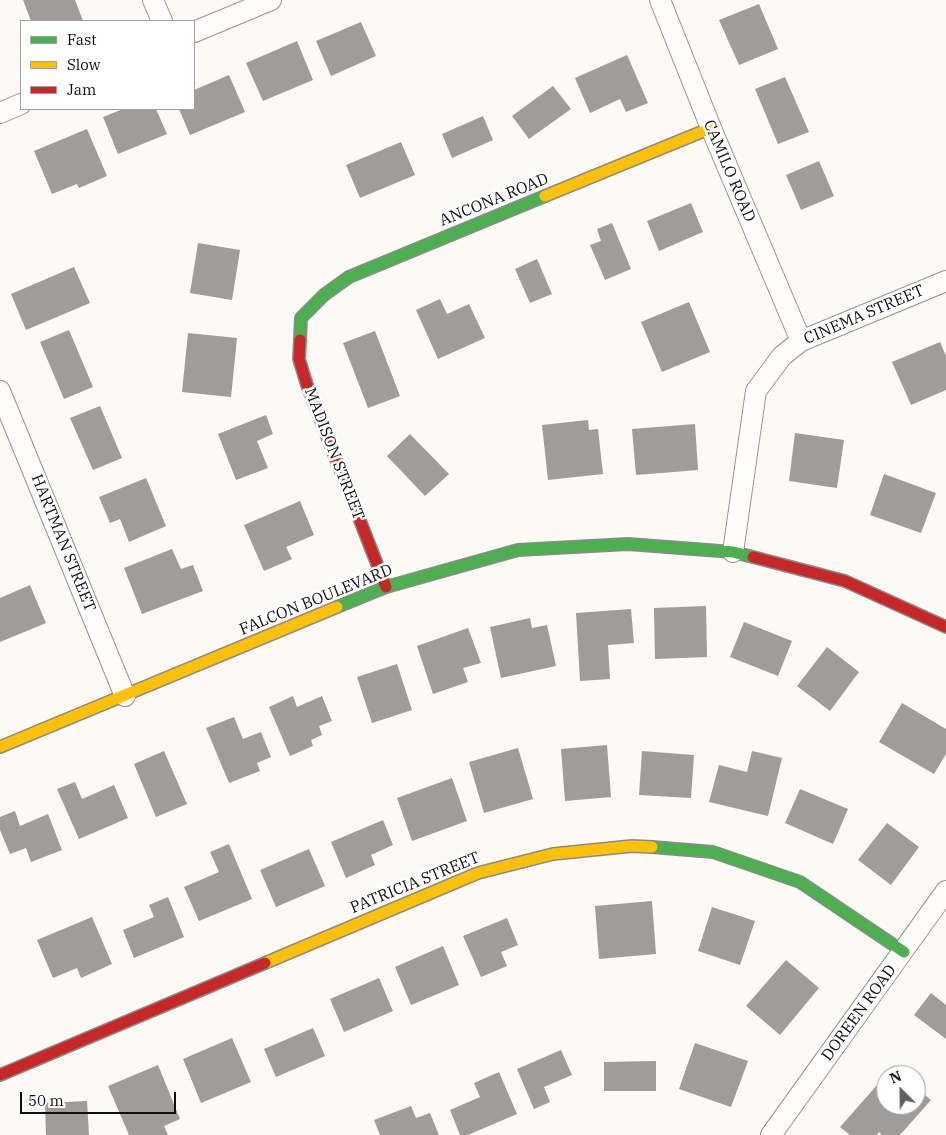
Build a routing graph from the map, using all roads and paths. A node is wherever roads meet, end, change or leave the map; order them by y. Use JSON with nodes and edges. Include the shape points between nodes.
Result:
{"nodes":[{"id":1,"x":153,"y":0,"type":"edge"},
{"id":2,"x":271,"y":0,"type":"edge"},
{"id":3,"x":660,"y":0,"type":"edge"},
{"id":4,"x":162,"y":20,"type":"edge"},
{"id":5,"x":195,"y":32,"type":"edge"},
{"id":6,"x":20,"y":104,"type":"edge"},
{"id":7,"x":0,"y":113,"type":"edge"},
{"id":8,"x":711,"y":128,"type":"junction"},
{"id":9,"x":946,"y":281,"type":"edge"},
{"id":10,"x":301,"y":318,"type":"joint"},
{"id":11,"x":801,"y":341,"type":"junction"},
{"id":12,"x":0,"y":391,"type":"edge"},
{"id":13,"x":733,"y":552,"type":"junction"},
{"id":14,"x":386,"y":587,"type":"junction"},
{"id":15,"x":946,"y":627,"type":"edge"},
{"id":16,"x":125,"y":696,"type":"junction"},
{"id":17,"x":0,"y":747,"type":"edge"},
{"id":18,"x":946,"y":891,"type":"edge"},
{"id":19,"x":904,"y":952,"type":"junction"},
{"id":20,"x":0,"y":1075,"type":"edge"},
{"id":21,"x":771,"y":1135,"type":"edge"}],
"edges":[{"from":1,"to":4,"type":"street"},
{"from":2,"to":5,"type":"street"},
{"from":3,"to":8,"type":"street","name":"CAMILO ROAD"},
{"from":6,"to":7,"type":"street"},
{"from":8,"to":10,"type":"street","name":"ANCONA ROAD","via":[[350,277],[324,295]]},
{"from":8,"to":11,"type":"street","name":"CAMILO ROAD"},
{"from":9,"to":11,"type":"street","name":"CINEMA STREET"},
{"from":10,"to":14,"type":"street","name":"MADISON STREET","via":[[299,359],[307,386]]},
{"from":11,"to":13,"type":"street","name":"CINEMA STREET","via":[[782,356],[756,391]]},
{"from":12,"to":16,"type":"street","name":"HARTMAN STREET"},
{"from":13,"to":14,"type":"street","name":"FALCON BOULEVARD","via":[[628,544],[518,550]]},
{"from":13,"to":15,"type":"street","name":"FALCON BOULEVARD","via":[[845,581]]},
{"from":14,"to":16,"type":"street","name":"FALCON BOULEVARD"},
{"from":16,"to":17,"type":"street","name":"FALCON BOULEVARD"},
{"from":18,"to":19,"type":"street","name":"DOREEN ROAD"},
{"from":19,"to":20,"type":"street","name":"PATRICIA STREET","via":[[800,882],[712,852],[632,846],[553,854],[478,873]]},
{"from":19,"to":21,"type":"street","name":"DOREEN ROAD"}]}
